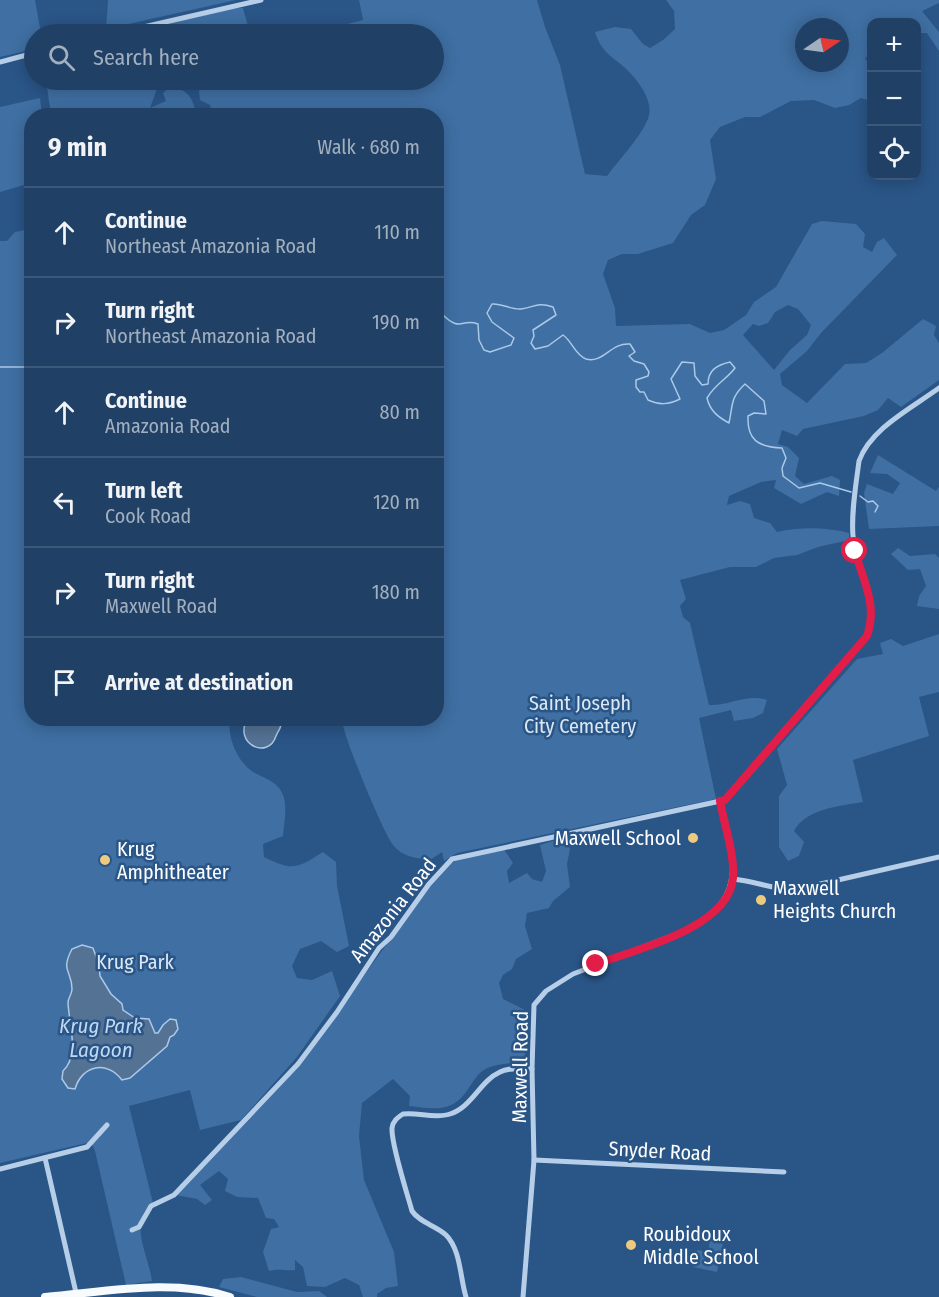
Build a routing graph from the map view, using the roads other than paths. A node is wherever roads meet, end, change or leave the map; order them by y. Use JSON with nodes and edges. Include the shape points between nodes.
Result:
{"nodes":[{"id":1,"x":261,"y":0,"type":"edge"},
{"id":2,"x":157,"y":24,"type":"edge"},
{"id":3,"x":24,"y":56,"type":"edge"},
{"id":4,"x":0,"y":62,"type":"edge"},
{"id":5,"x":939,"y":388,"type":"edge"},
{"id":6,"x":720,"y":801,"type":"junction"},
{"id":7,"x":939,"y":856,"type":"edge"},
{"id":8,"x":733,"y":879,"type":"junction"},
{"id":9,"x":532,"y":1069,"type":"junction"},
{"id":10,"x":107,"y":1125,"type":"dead end"},
{"id":11,"x":45,"y":1158,"type":"junction"},
{"id":12,"x":534,"y":1160,"type":"junction"},
{"id":13,"x":0,"y":1169,"type":"edge"},
{"id":14,"x":784,"y":1172,"type":"dead end"},
{"id":15,"x":132,"y":1230,"type":"dead end"},
{"id":16,"x":77,"y":1296,"type":"edge"},
{"id":17,"x":45,"y":1297,"type":"edge"},
{"id":18,"x":230,"y":1297,"type":"edge"},
{"id":19,"x":466,"y":1297,"type":"edge"},
{"id":20,"x":523,"y":1297,"type":"edge"}],
"edges":[{"from":1,"to":2,"type":"street"},
{"from":3,"to":4,"type":"street"},
{"from":5,"to":6,"type":"street","via":[[882,430],[862,452],[853,534],[873,614],[867,636],[766,754]]},
{"from":6,"to":8,"type":"street"},
{"from":6,"to":15,"type":"street","name":"Amazonia Road","via":[[452,859],[379,948],[298,1064],[174,1195],[151,1206],[139,1227]]},
{"from":7,"to":8,"type":"street","via":[[794,890]]},
{"from":8,"to":9,"type":"street","name":"Maxwell Road","via":[[721,905],[702,922],[573,974],[546,991],[534,1005]]},
{"from":9,"to":12,"type":"street","name":"Maxwell Road"},
{"from":9,"to":19,"type":"street","via":[[499,1072],[465,1106],[450,1114],[403,1114],[392,1126],[411,1211],[451,1242]]},
{"from":10,"to":11,"type":"street","via":[[87,1147]]},
{"from":11,"to":13,"type":"street"},
{"from":11,"to":16,"type":"street"},
{"from":12,"to":14,"type":"street","name":"Snyder Road"},
{"from":12,"to":20,"type":"street","name":"Maxwell Road"},
{"from":16,"to":17,"type":"main road"},
{"from":16,"to":18,"type":"main road","via":[[173,1288]]}]}
